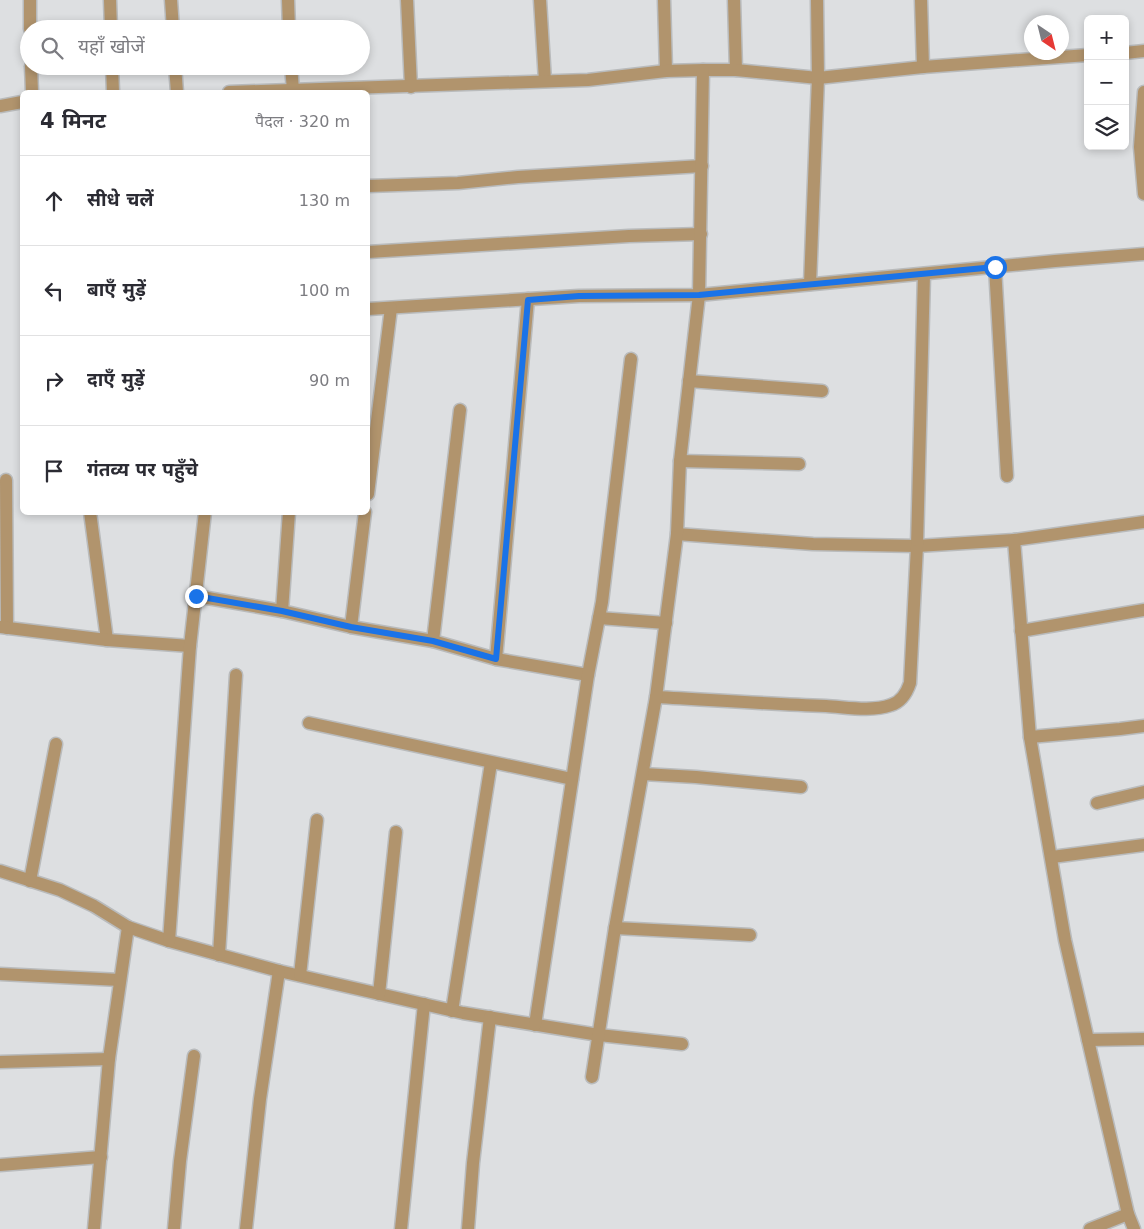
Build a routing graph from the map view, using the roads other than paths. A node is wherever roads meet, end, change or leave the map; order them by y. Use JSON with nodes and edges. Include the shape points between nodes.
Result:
{"nodes":[{"id":1,"x":30,"y":0,"type":"edge"},
{"id":2,"x":110,"y":0,"type":"edge"},
{"id":3,"x":171,"y":0,"type":"edge"},
{"id":4,"x":288,"y":0,"type":"edge"},
{"id":5,"x":407,"y":0,"type":"edge"},
{"id":6,"x":540,"y":0,"type":"edge"},
{"id":7,"x":664,"y":0,"type":"edge"},
{"id":8,"x":734,"y":0,"type":"edge"},
{"id":9,"x":817,"y":0,"type":"edge"},
{"id":10,"x":921,"y":0,"type":"edge"},
{"id":11,"x":30,"y":20,"type":"edge"},
{"id":12,"x":111,"y":20,"type":"edge"},
{"id":13,"x":172,"y":20,"type":"edge"},
{"id":14,"x":289,"y":20,"type":"edge"},
{"id":15,"x":1144,"y":51,"type":"edge"},
{"id":16,"x":1129,"y":52,"type":"edge"},
{"id":17,"x":1084,"y":55,"type":"edge"},
{"id":18,"x":924,"y":67,"type":"junction"},
{"id":19,"x":703,"y":70,"type":"junction"},
{"id":20,"x":736,"y":70,"type":"junction"},
{"id":21,"x":666,"y":72,"type":"junction"},
{"id":22,"x":31,"y":75,"type":"edge"},
{"id":23,"x":112,"y":75,"type":"edge"},
{"id":24,"x":175,"y":75,"type":"edge"},
{"id":25,"x":291,"y":75,"type":"edge"},
{"id":26,"x":818,"y":78,"type":"junction"},
{"id":27,"x":545,"y":81,"type":"junction"},
{"id":28,"x":411,"y":87,"type":"junction"},
{"id":29,"x":32,"y":90,"type":"edge"},
{"id":30,"x":113,"y":90,"type":"edge"},
{"id":31,"x":176,"y":90,"type":"edge"},
{"id":32,"x":292,"y":90,"type":"joint"},
{"id":33,"x":1144,"y":92,"type":"edge"},
{"id":34,"x":20,"y":102,"type":"edge"},
{"id":35,"x":0,"y":106,"type":"edge"},
{"id":36,"x":702,"y":166,"type":"junction"},
{"id":37,"x":370,"y":186,"type":"edge"},
{"id":38,"x":1144,"y":194,"type":"edge"},
{"id":39,"x":701,"y":234,"type":"junction"},
{"id":40,"x":370,"y":252,"type":"edge"},
{"id":41,"x":1144,"y":254,"type":"edge"},
{"id":42,"x":995,"y":267,"type":"junction"},
{"id":43,"x":924,"y":274,"type":"junction"},
{"id":44,"x":810,"y":284,"type":"junction"},
{"id":45,"x":699,"y":295,"type":"junction"},
{"id":46,"x":528,"y":300,"type":"junction"},
{"id":47,"x":391,"y":308,"type":"junction"},
{"id":48,"x":370,"y":309,"type":"edge"},
{"id":49,"x":630,"y":359,"type":"dead end"},
{"id":50,"x":689,"y":381,"type":"junction"},
{"id":51,"x":822,"y":391,"type":"dead end"},
{"id":52,"x":460,"y":410,"type":"dead end"},
{"id":53,"x":680,"y":461,"type":"junction"},
{"id":54,"x":799,"y":464,"type":"dead end"},
{"id":55,"x":1008,"y":476,"type":"dead end"},
{"id":56,"x":370,"y":478,"type":"edge"},
{"id":57,"x":6,"y":480,"type":"dead end"},
{"id":58,"x":90,"y":515,"type":"edge"},
{"id":59,"x":205,"y":515,"type":"edge"},
{"id":60,"x":289,"y":515,"type":"edge"},
{"id":61,"x":365,"y":515,"type":"edge"},
{"id":62,"x":1144,"y":522,"type":"edge"},
{"id":63,"x":677,"y":534,"type":"junction"},
{"id":64,"x":1014,"y":540,"type":"junction"},
{"id":65,"x":917,"y":546,"type":"junction"},
{"id":66,"x":196,"y":596,"type":"junction"},
{"id":67,"x":1144,"y":610,"type":"edge"},
{"id":68,"x":282,"y":611,"type":"junction"},
{"id":69,"x":599,"y":618,"type":"junction"},
{"id":70,"x":666,"y":624,"type":"junction"},
{"id":71,"x":351,"y":627,"type":"junction"},
{"id":72,"x":4,"y":628,"type":"edge"},
{"id":73,"x":1021,"y":631,"type":"junction"},
{"id":74,"x":107,"y":640,"type":"junction"},
{"id":75,"x":433,"y":641,"type":"junction"},
{"id":76,"x":190,"y":646,"type":"junction"},
{"id":77,"x":496,"y":659,"type":"junction"},
{"id":78,"x":236,"y":675,"type":"dead end"},
{"id":79,"x":588,"y":675,"type":"junction"},
{"id":80,"x":656,"y":697,"type":"junction"},
{"id":81,"x":309,"y":723,"type":"dead end"},
{"id":82,"x":1144,"y":726,"type":"edge"},
{"id":83,"x":1030,"y":737,"type":"junction"},
{"id":84,"x":56,"y":744,"type":"dead end"},
{"id":85,"x":491,"y":762,"type":"junction"},
{"id":86,"x":642,"y":774,"type":"junction"},
{"id":87,"x":572,"y":779,"type":"junction"},
{"id":88,"x":801,"y":787,"type":"dead end"},
{"id":89,"x":1144,"y":792,"type":"edge"},
{"id":90,"x":1097,"y":803,"type":"dead end"},
{"id":91,"x":317,"y":820,"type":"dead end"},
{"id":92,"x":396,"y":832,"type":"dead end"},
{"id":93,"x":1144,"y":845,"type":"edge"},
{"id":94,"x":1052,"y":857,"type":"junction"},
{"id":95,"x":0,"y":871,"type":"edge"},
{"id":96,"x":30,"y":881,"type":"junction"},
{"id":97,"x":128,"y":927,"type":"junction"},
{"id":98,"x":615,"y":928,"type":"junction"},
{"id":99,"x":750,"y":935,"type":"dead end"},
{"id":100,"x":169,"y":941,"type":"junction"},
{"id":101,"x":219,"y":955,"type":"junction"},
{"id":102,"x":279,"y":971,"type":"junction"},
{"id":103,"x":0,"y":974,"type":"edge"},
{"id":104,"x":300,"y":975,"type":"junction"},
{"id":105,"x":120,"y":980,"type":"junction"},
{"id":106,"x":379,"y":994,"type":"junction"},
{"id":107,"x":424,"y":1004,"type":"junction"},
{"id":108,"x":452,"y":1011,"type":"junction"},
{"id":109,"x":490,"y":1017,"type":"junction"},
{"id":110,"x":535,"y":1025,"type":"junction"},
{"id":111,"x":599,"y":1035,"type":"junction"},
{"id":112,"x":1088,"y":1040,"type":"junction"},
{"id":113,"x":1144,"y":1040,"type":"edge"},
{"id":114,"x":682,"y":1044,"type":"dead end"},
{"id":115,"x":194,"y":1056,"type":"dead end"},
{"id":116,"x":109,"y":1059,"type":"junction"},
{"id":117,"x":0,"y":1062,"type":"edge"},
{"id":118,"x":592,"y":1077,"type":"dead end"},
{"id":119,"x":101,"y":1158,"type":"junction"},
{"id":120,"x":0,"y":1165,"type":"edge"},
{"id":121,"x":1128,"y":1214,"type":"junction"},
{"id":122,"x":94,"y":1229,"type":"edge"},
{"id":123,"x":174,"y":1229,"type":"edge"},
{"id":124,"x":246,"y":1229,"type":"edge"},
{"id":125,"x":401,"y":1229,"type":"edge"},
{"id":126,"x":468,"y":1229,"type":"edge"},
{"id":127,"x":1090,"y":1229,"type":"edge"},
{"id":128,"x":1134,"y":1229,"type":"edge"}],
"edges":[{"from":1,"to":11,"type":"street"},
{"from":2,"to":12,"type":"street"},
{"from":3,"to":13,"type":"street"},
{"from":4,"to":14,"type":"street"},
{"from":5,"to":28,"type":"street"},
{"from":6,"to":27,"type":"street"},
{"from":7,"to":21,"type":"street"},
{"from":8,"to":20,"type":"street"},
{"from":9,"to":26,"type":"street"},
{"from":10,"to":18,"type":"street"},
{"from":15,"to":16,"type":"street"},
{"from":17,"to":18,"type":"street"},
{"from":18,"to":26,"type":"street"},
{"from":19,"to":20,"type":"street"},
{"from":19,"to":21,"type":"street"},
{"from":19,"to":36,"type":"street"},
{"from":20,"to":26,"type":"street"},
{"from":21,"to":27,"type":"street"},
{"from":22,"to":29,"type":"street"},
{"from":23,"to":30,"type":"street"},
{"from":24,"to":31,"type":"street"},
{"from":25,"to":32,"type":"street"},
{"from":26,"to":44,"type":"street"},
{"from":27,"to":28,"type":"street"},
{"from":28,"to":32,"type":"street"},
{"from":33,"to":38,"type":"street","via":[[1140,147]]},
{"from":34,"to":35,"type":"street"},
{"from":36,"to":37,"type":"street"},
{"from":36,"to":39,"type":"street"},
{"from":39,"to":40,"type":"street"},
{"from":39,"to":45,"type":"street"},
{"from":41,"to":42,"type":"street"},
{"from":42,"to":43,"type":"street"},
{"from":42,"to":55,"type":"street"},
{"from":43,"to":44,"type":"street"},
{"from":43,"to":65,"type":"street"},
{"from":44,"to":45,"type":"street"},
{"from":45,"to":46,"type":"street","via":[[579,296]]},
{"from":45,"to":50,"type":"street"},
{"from":46,"to":47,"type":"street"},
{"from":46,"to":77,"type":"street"},
{"from":47,"to":48,"type":"street"},
{"from":47,"to":56,"type":"street"},
{"from":49,"to":69,"type":"street"},
{"from":50,"to":51,"type":"street"},
{"from":50,"to":53,"type":"street"},
{"from":52,"to":75,"type":"street"},
{"from":53,"to":54,"type":"street"},
{"from":53,"to":63,"type":"street"},
{"from":57,"to":72,"type":"street"},
{"from":58,"to":74,"type":"street"},
{"from":59,"to":66,"type":"street"},
{"from":60,"to":68,"type":"street"},
{"from":61,"to":71,"type":"street"},
{"from":62,"to":64,"type":"street"},
{"from":63,"to":65,"type":"street","via":[[812,544]]},
{"from":63,"to":70,"type":"street"},
{"from":64,"to":65,"type":"street"},
{"from":64,"to":73,"type":"street"},
{"from":65,"to":80,"type":"street","via":[[910,683],[901,699],[893,705],[869,708]]},
{"from":66,"to":68,"type":"street"},
{"from":66,"to":76,"type":"street"},
{"from":67,"to":73,"type":"street"},
{"from":68,"to":71,"type":"street"},
{"from":69,"to":70,"type":"street"},
{"from":69,"to":79,"type":"street"},
{"from":70,"to":80,"type":"street"},
{"from":71,"to":75,"type":"street"},
{"from":72,"to":74,"type":"street"},
{"from":73,"to":83,"type":"street"},
{"from":74,"to":76,"type":"street"},
{"from":75,"to":77,"type":"street"},
{"from":76,"to":100,"type":"street"},
{"from":77,"to":79,"type":"street"},
{"from":78,"to":101,"type":"street"},
{"from":79,"to":87,"type":"street"},
{"from":80,"to":86,"type":"street"},
{"from":81,"to":85,"type":"street"},
{"from":82,"to":83,"type":"street"},
{"from":83,"to":94,"type":"street"},
{"from":84,"to":96,"type":"street"},
{"from":85,"to":87,"type":"street"},
{"from":85,"to":108,"type":"street"},
{"from":86,"to":88,"type":"street"},
{"from":86,"to":98,"type":"street"},
{"from":87,"to":110,"type":"street"},
{"from":89,"to":90,"type":"street"},
{"from":91,"to":104,"type":"street"},
{"from":92,"to":106,"type":"street"},
{"from":93,"to":94,"type":"street"},
{"from":94,"to":112,"type":"street","via":[[1065,940]]},
{"from":95,"to":96,"type":"street"},
{"from":96,"to":97,"type":"street","via":[[60,890]]},
{"from":97,"to":100,"type":"street"},
{"from":97,"to":105,"type":"street"},
{"from":98,"to":99,"type":"street"},
{"from":98,"to":111,"type":"street"},
{"from":100,"to":101,"type":"street"},
{"from":101,"to":102,"type":"street"},
{"from":102,"to":104,"type":"street"},
{"from":102,"to":124,"type":"street","via":[[260,1099]]},
{"from":103,"to":105,"type":"street"},
{"from":104,"to":106,"type":"street"},
{"from":105,"to":116,"type":"street"},
{"from":106,"to":107,"type":"street"},
{"from":107,"to":108,"type":"street"},
{"from":107,"to":125,"type":"street"},
{"from":108,"to":109,"type":"street"},
{"from":109,"to":110,"type":"street"},
{"from":109,"to":126,"type":"street"},
{"from":110,"to":111,"type":"street"},
{"from":111,"to":114,"type":"street"},
{"from":111,"to":118,"type":"street"},
{"from":112,"to":113,"type":"street"},
{"from":112,"to":121,"type":"street"},
{"from":115,"to":123,"type":"street"},
{"from":116,"to":117,"type":"street"},
{"from":116,"to":119,"type":"street"},
{"from":119,"to":120,"type":"street"},
{"from":119,"to":122,"type":"street"},
{"from":121,"to":127,"type":"street"},
{"from":121,"to":128,"type":"street"}]}
